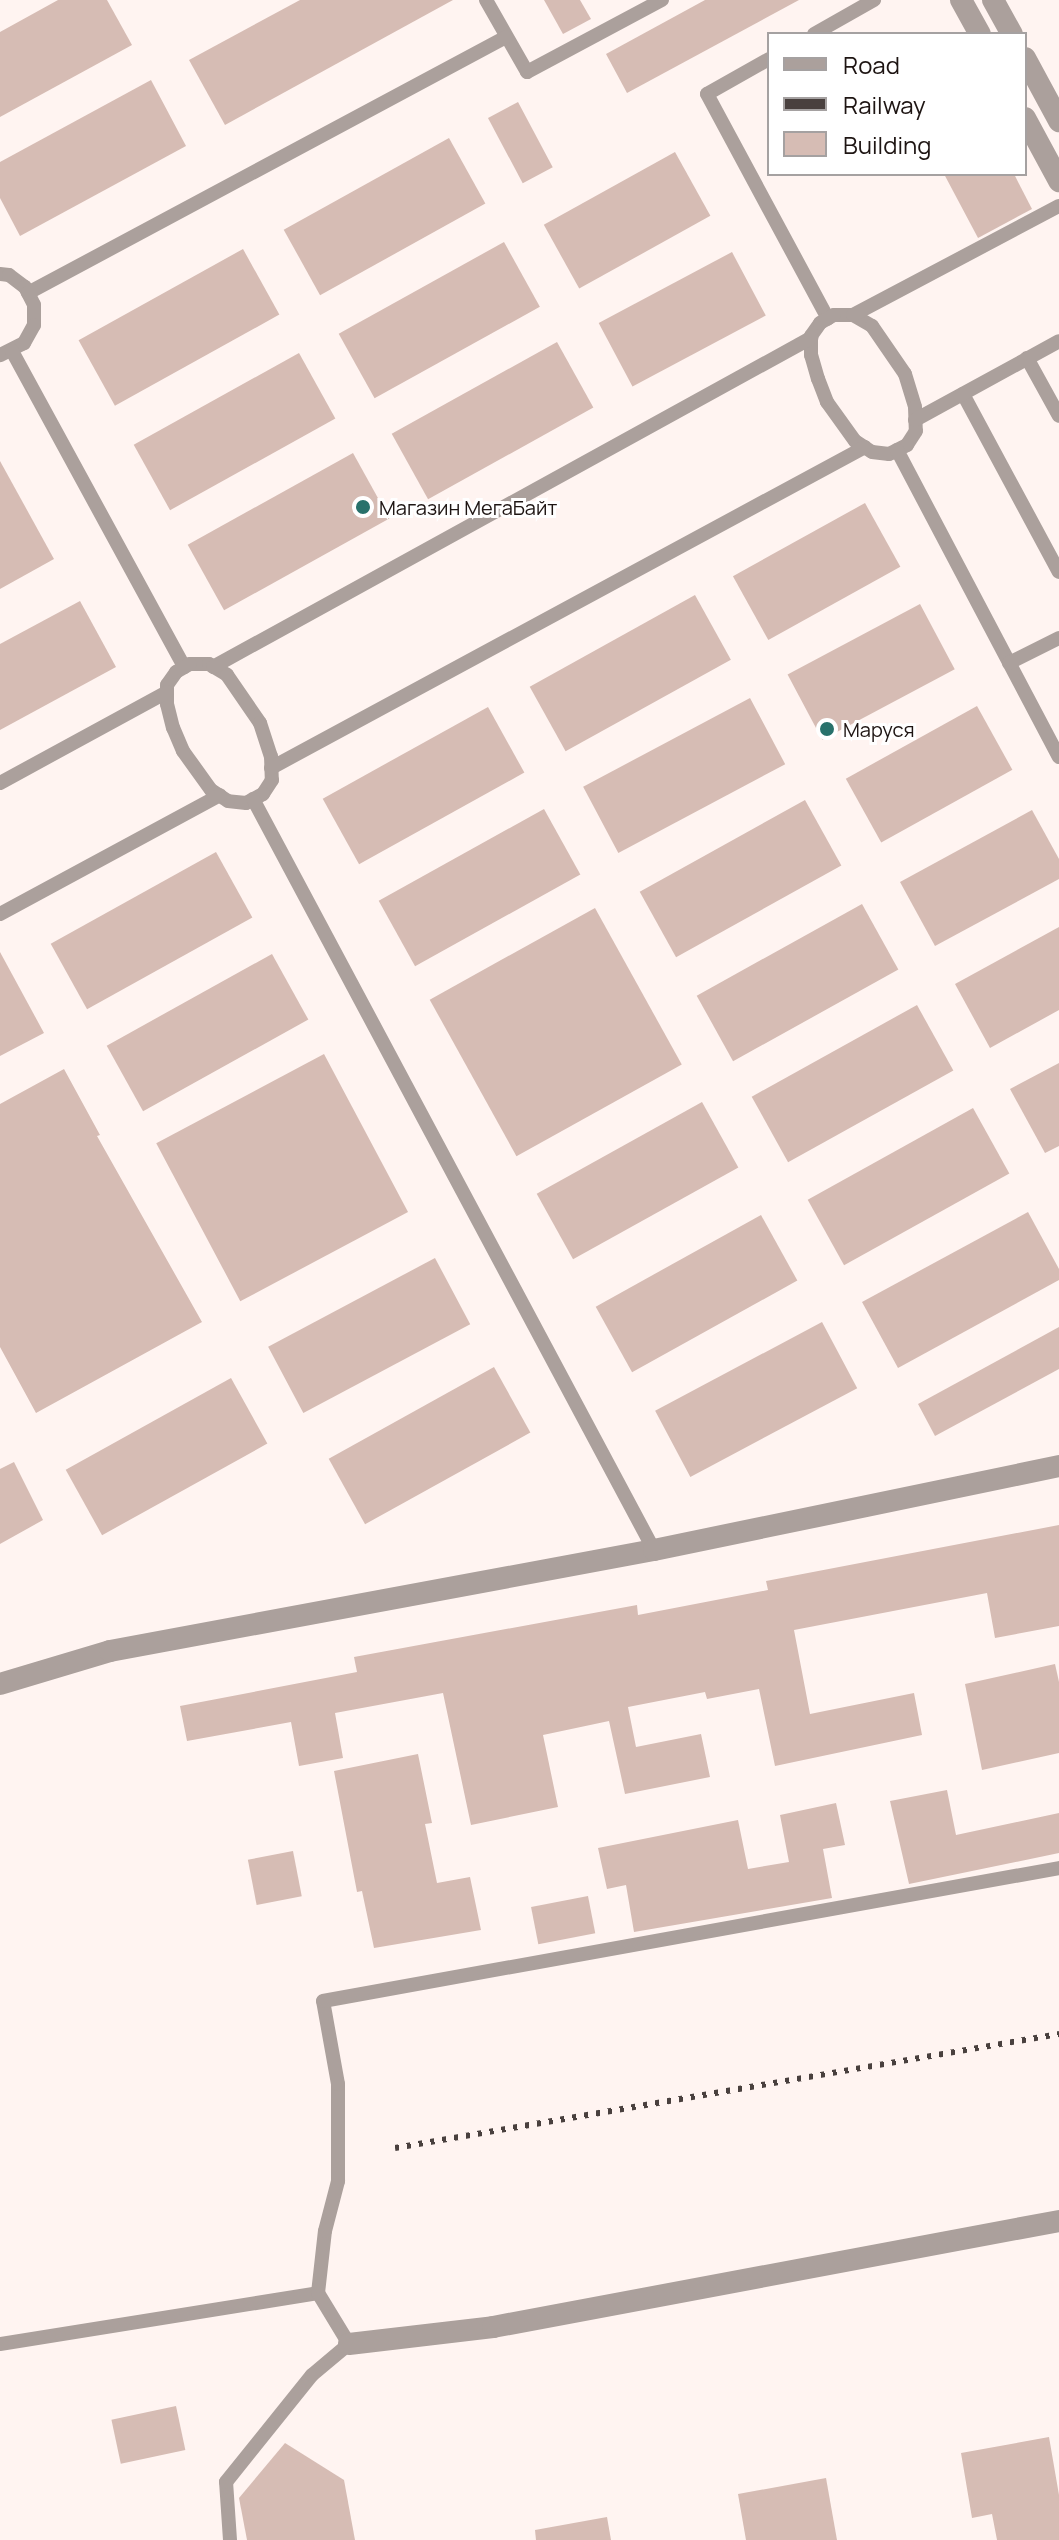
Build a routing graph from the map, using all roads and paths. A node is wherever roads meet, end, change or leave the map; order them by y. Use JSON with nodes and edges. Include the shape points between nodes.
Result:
{"nodes":[{"id":1,"x":486,"y":0,"type":"edge"},
{"id":2,"x":662,"y":0,"type":"edge"},
{"id":3,"x":874,"y":0,"type":"edge"},
{"id":4,"x":961,"y":0,"type":"edge"},
{"id":5,"x":993,"y":0,"type":"edge"},
{"id":6,"x":818,"y":32,"type":"edge"},
{"id":7,"x":979,"y":32,"type":"edge"},
{"id":8,"x":1011,"y":32,"type":"edge"},
{"id":9,"x":506,"y":37,"type":"junction"},
{"id":10,"x":767,"y":60,"type":"edge"},
{"id":11,"x":1027,"y":61,"type":"edge"},
{"id":12,"x":1054,"y":98,"type":"edge"},
{"id":13,"x":1059,"y":121,"type":"edge"},
{"id":14,"x":1027,"y":122,"type":"edge"},
{"id":15,"x":1059,"y":181,"type":"edge"},
{"id":16,"x":1059,"y":206,"type":"edge"},
{"id":17,"x":0,"y":274,"type":"edge"},
{"id":18,"x":28,"y":293,"type":"junction"},
{"id":19,"x":853,"y":315,"type":"junction"},
{"id":20,"x":828,"y":319,"type":"junction"},
{"id":21,"x":811,"y":338,"type":"junction"},
{"id":22,"x":1059,"y":341,"type":"edge"},
{"id":23,"x":6,"y":353,"type":"edge"},
{"id":24,"x":1027,"y":358,"type":"junction"},
{"id":25,"x":963,"y":394,"type":"junction"},
{"id":26,"x":1059,"y":416,"type":"edge"},
{"id":27,"x":915,"y":420,"type":"junction"},
{"id":28,"x":865,"y":447,"type":"junction"},
{"id":29,"x":897,"y":450,"type":"junction"},
{"id":30,"x":1059,"y":572,"type":"edge"},
{"id":31,"x":1059,"y":638,"type":"edge"},
{"id":32,"x":1009,"y":663,"type":"junction"},
{"id":33,"x":184,"y":667,"type":"junction"},
{"id":34,"x":213,"y":667,"type":"junction"},
{"id":35,"x":167,"y":692,"type":"junction"},
{"id":36,"x":1059,"y":757,"type":"edge"},
{"id":37,"x":271,"y":768,"type":"junction"},
{"id":38,"x":0,"y":783,"type":"edge"},
{"id":39,"x":220,"y":795,"type":"junction"},
{"id":40,"x":253,"y":799,"type":"junction"},
{"id":41,"x":0,"y":914,"type":"edge"},
{"id":42,"x":1059,"y":1466,"type":"edge"},
{"id":43,"x":654,"y":1550,"type":"junction"},
{"id":44,"x":0,"y":1684,"type":"edge"},
{"id":45,"x":1059,"y":1868,"type":"edge"},
{"id":46,"x":1059,"y":2221,"type":"edge"},
{"id":47,"x":318,"y":2293,"type":"junction"},
{"id":48,"x":0,"y":2344,"type":"edge"},
{"id":49,"x":349,"y":2344,"type":"junction"},
{"id":50,"x":230,"y":2540,"type":"edge"}],
"edges":[{"from":1,"to":9,"type":"lane"},
{"from":2,"to":9,"type":"lane","via":[[527,72]]},
{"from":3,"to":6,"type":"lane"},
{"from":4,"to":7,"type":"street"},
{"from":5,"to":8,"type":"street"},
{"from":9,"to":18,"type":"lane"},
{"from":10,"to":20,"type":"lane","via":[[707,94]]},
{"from":11,"to":12,"type":"street"},
{"from":12,"to":13,"type":"street"},
{"from":14,"to":15,"type":"street"},
{"from":16,"to":19,"type":"lane"},
{"from":17,"to":18,"type":"lane","via":[[9,275]]},
{"from":18,"to":23,"type":"lane","via":[[34,325],[24,343]]},
{"from":19,"to":20,"type":"lane"},
{"from":19,"to":27,"type":"lane","via":[[872,326],[890,348],[905,374]]},
{"from":20,"to":21,"type":"lane"},
{"from":21,"to":28,"type":"lane","via":[[811,355],[827,402]]},
{"from":21,"to":34,"type":"lane"},
{"from":22,"to":24,"type":"lane"},
{"from":23,"to":33,"type":"lane"},
{"from":24,"to":25,"type":"lane"},
{"from":24,"to":26,"type":"lane"},
{"from":25,"to":27,"type":"lane"},
{"from":25,"to":30,"type":"lane"},
{"from":27,"to":29,"type":"lane","via":[[912,438]]},
{"from":28,"to":29,"type":"lane","via":[[889,454]]},
{"from":28,"to":37,"type":"lane"},
{"from":29,"to":32,"type":"lane"},
{"from":31,"to":32,"type":"lane"},
{"from":32,"to":36,"type":"lane"},
{"from":33,"to":34,"type":"lane"},
{"from":33,"to":35,"type":"lane"},
{"from":34,"to":37,"type":"lane","via":[[227,675],[260,723]]},
{"from":35,"to":38,"type":"lane"},
{"from":35,"to":39,"type":"lane","via":[[183,751]]},
{"from":37,"to":40,"type":"lane","via":[[272,780]]},
{"from":39,"to":40,"type":"lane","via":[[228,801]]},
{"from":39,"to":41,"type":"lane"},
{"from":40,"to":43,"type":"lane"},
{"from":42,"to":43,"type":"street"},
{"from":43,"to":44,"type":"street","via":[[110,1651]]},
{"from":45,"to":47,"type":"lane","via":[[323,2001],[338,2084],[338,2181],[325,2231]]},
{"from":46,"to":49,"type":"street","via":[[493,2327]]},
{"from":47,"to":48,"type":"lane"},
{"from":47,"to":49,"type":"lane"},
{"from":49,"to":50,"type":"lane","via":[[312,2375],[226,2482]]}]}
